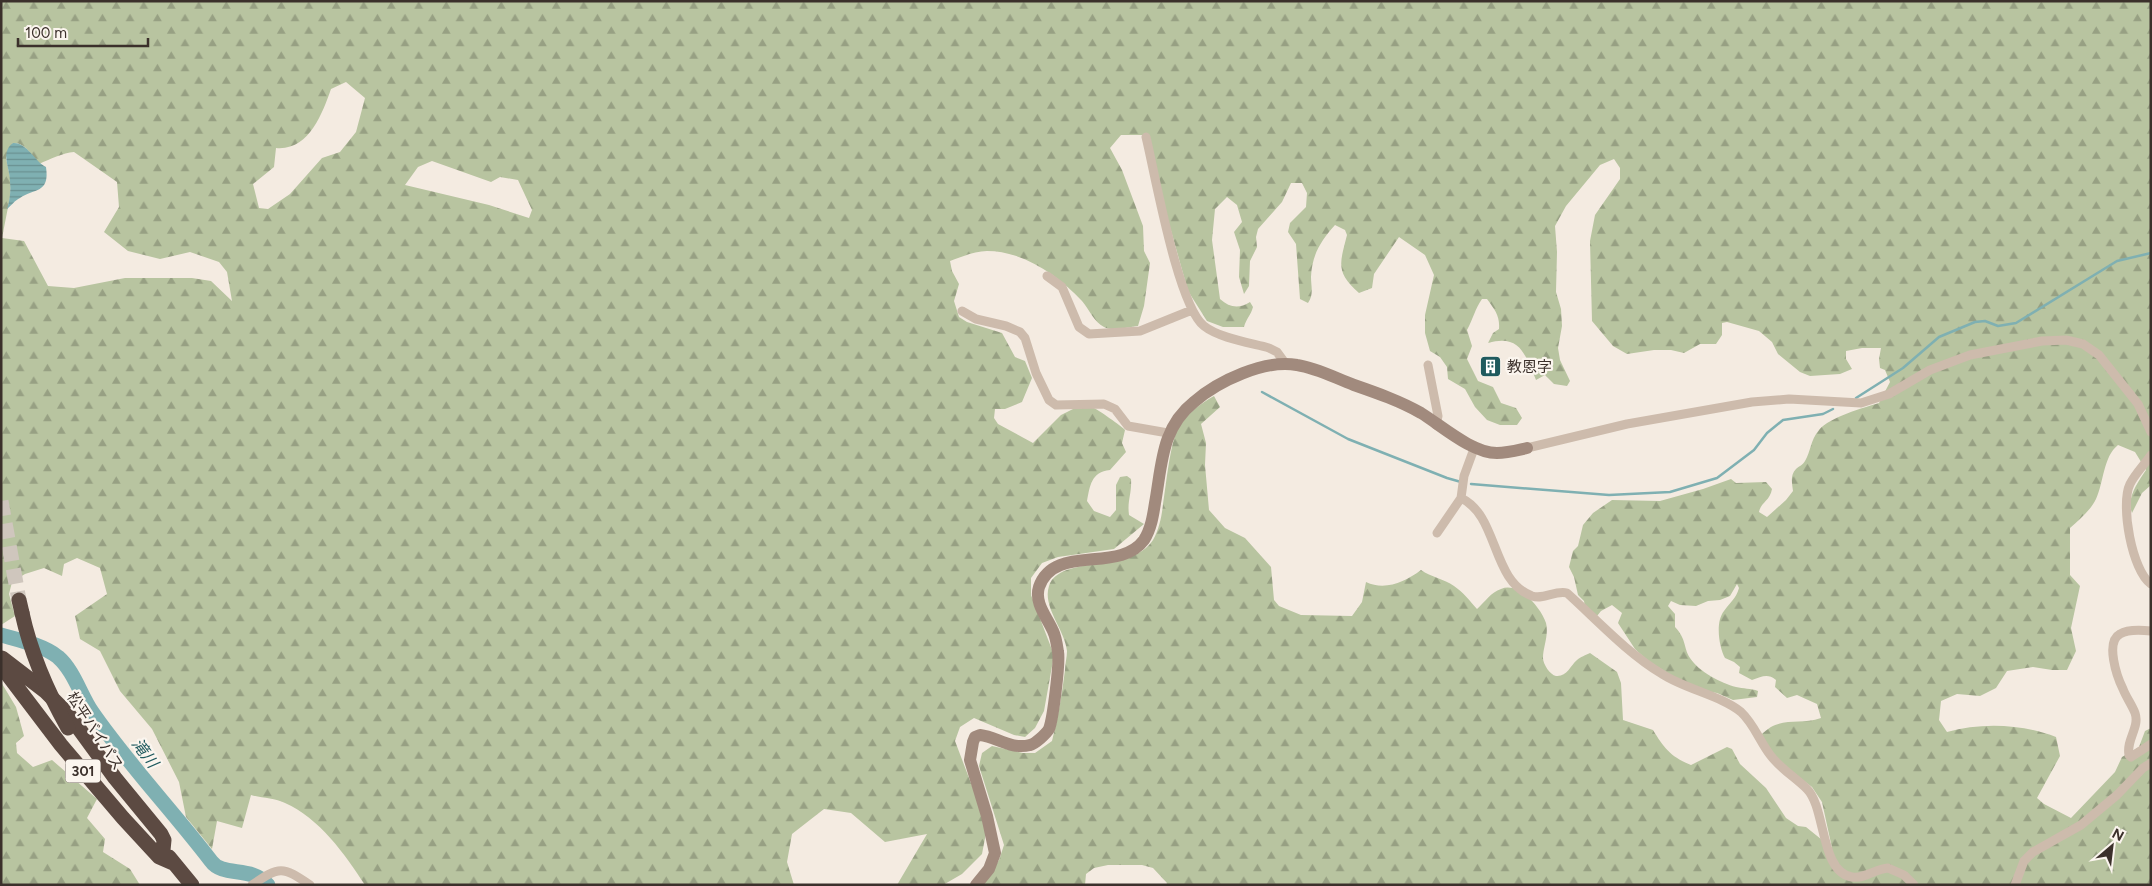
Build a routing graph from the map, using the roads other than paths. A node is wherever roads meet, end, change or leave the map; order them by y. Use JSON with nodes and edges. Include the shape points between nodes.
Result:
{"nodes":[{"id":1,"x":1146,"y":137,"type":"dead end"},
{"id":2,"x":1047,"y":276,"type":"dead end"},
{"id":3,"x":962,"y":310,"type":"dead end"},
{"id":4,"x":1192,"y":310,"type":"junction"},
{"id":5,"x":1285,"y":363,"type":"junction"},
{"id":6,"x":1428,"y":365,"type":"dead end"},
{"id":7,"x":1436,"y":425,"type":"junction"},
{"id":8,"x":2151,"y":432,"type":"edge"},
{"id":9,"x":1168,"y":433,"type":"junction"},
{"id":10,"x":1476,"y":446,"type":"junction"},
{"id":11,"x":1527,"y":448,"type":"joint"},
{"id":12,"x":2151,"y":455,"type":"edge"},
{"id":13,"x":1461,"y":498,"type":"junction"},
{"id":14,"x":1437,"y":533,"type":"dead end"},
{"id":15,"x":2151,"y":584,"type":"edge"},
{"id":16,"x":20,"y":606,"type":"tunnel mouth"},
{"id":17,"x":2151,"y":631,"type":"edge"},
{"id":18,"x":1,"y":657,"type":"edge"},
{"id":19,"x":1,"y":666,"type":"edge"},
{"id":20,"x":2151,"y":744,"type":"edge"},
{"id":21,"x":2151,"y":763,"type":"edge"},
{"id":22,"x":163,"y":850,"type":"junction"},
{"id":23,"x":175,"y":864,"type":"junction"},
{"id":24,"x":192,"y":885,"type":"edge"},
{"id":25,"x":252,"y":885,"type":"edge"},
{"id":26,"x":310,"y":885,"type":"edge"},
{"id":27,"x":976,"y":885,"type":"edge"},
{"id":28,"x":1914,"y":885,"type":"edge"},
{"id":29,"x":2015,"y":885,"type":"edge"}],
"edges":[{"from":1,"to":4,"type":"street","via":[[1173,255]]},
{"from":2,"to":4,"type":"street","via":[[1062,287],[1079,327],[1089,334],[1140,331]]},
{"from":3,"to":9,"type":"street","via":[[976,319],[1020,332],[1049,400],[1056,405],[1104,404],[1115,409],[1128,426]]},
{"from":4,"to":5,"type":"street","via":[[1203,326],[1269,348]]},
{"from":5,"to":7,"type":"street","via":[[1305,366],[1405,404]]},
{"from":5,"to":9,"type":"street","via":[[1259,367],[1210,391],[1178,416]]},
{"from":6,"to":7,"type":"street","via":[[1438,416]]},
{"from":7,"to":10,"type":"street"},
{"from":8,"to":11,"type":"street","via":[[2138,404],[2099,355],[2083,344],[2066,340],[2042,341],[1970,355],[1930,370],[1889,394],[1861,403],[1788,399],[1752,402],[1627,424]]},
{"from":9,"to":27,"type":"street","via":[[1152,523],[1136,549],[1110,558],[1061,563],[1040,585],[1039,604],[1054,633],[1059,655],[1048,730],[1032,745],[1020,747],[980,735],[973,742],[970,760],[995,853],[989,870]]},
{"from":10,"to":11,"type":"street","via":[[1497,453]]},
{"from":10,"to":13,"type":"street","via":[[1464,476]]},
{"from":12,"to":15,"type":"street","via":[[2130,485],[2126,501],[2136,560],[2142,576]]},
{"from":13,"to":14,"type":"street"},
{"from":13,"to":28,"type":"street","via":[[1468,501],[1489,529],[1499,558],[1520,589],[1534,597],[1567,593],[1663,675],[1740,712],[1771,756],[1811,793],[1831,857],[1842,873],[1862,877],[1888,868],[1904,875]]},
{"from":16,"to":22,"type":"highway","name":"松平バイパス","number":"301","bridge":true,"via":[[42,676],[68,728],[88,759]]},
{"from":17,"to":20,"type":"street","via":[[2119,634],[2113,654],[2117,676],[2137,722],[2130,738],[2129,754],[2135,756]]},
{"from":18,"to":22,"type":"highway","number":"301","via":[[45,691],[69,716],[161,834]]},
{"from":19,"to":23,"type":"highway","number":"301","via":[[61,745],[123,818],[159,856]]},
{"from":21,"to":29,"type":"street","via":[[2081,825],[2024,860]]},
{"from":22,"to":23,"type":"highway","name":"松平バイパス","number":"301"},
{"from":23,"to":24,"type":"highway","number":"301"},
{"from":25,"to":26,"type":"street","via":[[280,870],[289,871]]}]}
